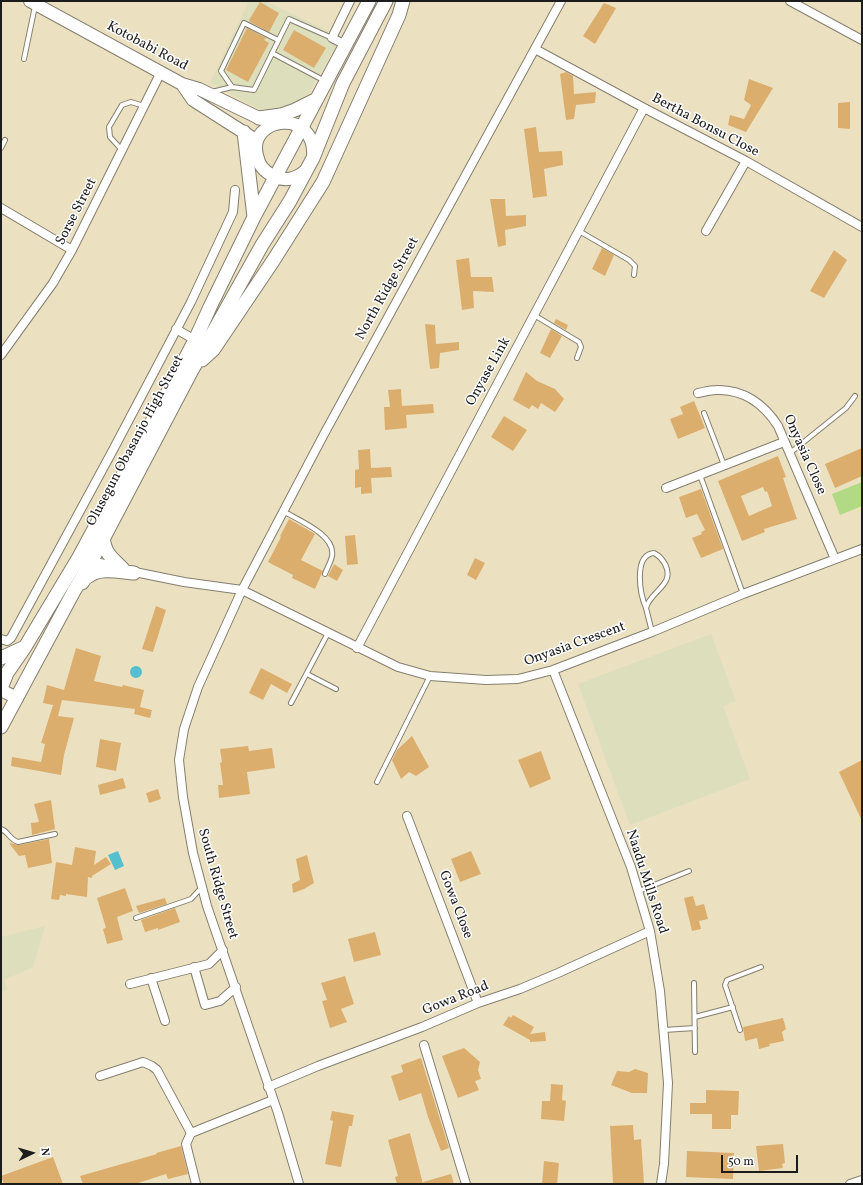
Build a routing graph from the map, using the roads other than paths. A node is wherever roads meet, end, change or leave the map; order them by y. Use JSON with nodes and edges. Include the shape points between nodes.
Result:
{"nodes":[{"id":1,"x":350,"y":1,"type":"edge"},
{"id":2,"x":369,"y":1,"type":"edge"},
{"id":3,"x":386,"y":1,"type":"edge"},
{"id":4,"x":403,"y":1,"type":"edge"},
{"id":5,"x":561,"y":1,"type":"edge"},
{"id":6,"x":790,"y":1,"type":"edge"},
{"id":7,"x":33,"y":2,"type":"edge"},
{"id":8,"x":332,"y":38,"type":"junction"},
{"id":9,"x":278,"y":40,"type":"junction"},
{"id":10,"x":862,"y":40,"type":"edge"},
{"id":11,"x":346,"y":45,"type":"junction"},
{"id":12,"x":535,"y":49,"type":"junction"},
{"id":13,"x":272,"y":53,"type":"junction"},
{"id":14,"x":24,"y":59,"type":"dead end"},
{"id":15,"x":161,"y":72,"type":"junction"},
{"id":16,"x":326,"y":82,"type":"junction"},
{"id":17,"x":182,"y":84,"type":"junction"},
{"id":18,"x":232,"y":87,"type":"junction"},
{"id":19,"x":208,"y":93,"type":"junction"},
{"id":20,"x":317,"y":99,"type":"junction"},
{"id":21,"x":144,"y":106,"type":"junction"},
{"id":22,"x":644,"y":108,"type":"junction"},
{"id":23,"x":259,"y":118,"type":"junction"},
{"id":24,"x":276,"y":123,"type":"junction"},
{"id":25,"x":301,"y":127,"type":"junction"},
{"id":26,"x":244,"y":132,"type":"junction"},
{"id":27,"x":5,"y":140,"type":"dead end"},
{"id":28,"x":257,"y":142,"type":"junction"},
{"id":29,"x":1,"y":148,"type":"edge"},
{"id":30,"x":122,"y":150,"type":"junction"},
{"id":31,"x":313,"y":158,"type":"junction"},
{"id":32,"x":746,"y":161,"type":"junction"},
{"id":33,"x":304,"y":172,"type":"junction"},
{"id":34,"x":276,"y":177,"type":"junction"},
{"id":35,"x":235,"y":190,"type":"dead end"},
{"id":36,"x":1,"y":208,"type":"edge"},
{"id":37,"x":254,"y":217,"type":"junction"},
{"id":38,"x":862,"y":227,"type":"edge"},
{"id":39,"x":579,"y":231,"type":"junction"},
{"id":40,"x":706,"y":231,"type":"dead end"},
{"id":41,"x":72,"y":250,"type":"junction"},
{"id":42,"x":634,"y":275,"type":"dead end"},
{"id":43,"x":534,"y":315,"type":"junction"},
{"id":44,"x":176,"y":329,"type":"junction"},
{"id":45,"x":195,"y":340,"type":"junction"},
{"id":46,"x":1,"y":355,"type":"edge"},
{"id":47,"x":577,"y":358,"type":"dead end"},
{"id":48,"x":192,"y":370,"type":"junction"},
{"id":49,"x":698,"y":393,"type":"dead end"},
{"id":50,"x":855,"y":396,"type":"dead end"},
{"id":51,"x":704,"y":413,"type":"dead end"},
{"id":52,"x":784,"y":442,"type":"junction"},
{"id":53,"x":790,"y":454,"type":"junction"},
{"id":54,"x":724,"y":465,"type":"junction"},
{"id":55,"x":700,"y":474,"type":"junction"},
{"id":56,"x":666,"y":488,"type":"dead end"},
{"id":57,"x":283,"y":511,"type":"junction"},
{"id":58,"x":103,"y":537,"type":"junction"},
{"id":59,"x":862,"y":549,"type":"edge"},
{"id":60,"x":835,"y":559,"type":"junction"},
{"id":61,"x":85,"y":560,"type":"junction"},
{"id":62,"x":128,"y":571,"type":"junction"},
{"id":63,"x":325,"y":574,"type":"dead end"},
{"id":64,"x":242,"y":590,"type":"junction"},
{"id":65,"x":74,"y":591,"type":"junction"},
{"id":66,"x":743,"y":594,"type":"junction"},
{"id":67,"x":646,"y":608,"type":"junction"},
{"id":68,"x":652,"y":632,"type":"junction"},
{"id":69,"x":328,"y":634,"type":"junction"},
{"id":70,"x":1,"y":639,"type":"edge"},
{"id":71,"x":25,"y":647,"type":"junction"},
{"id":72,"x":357,"y":648,"type":"junction"},
{"id":73,"x":1,"y":658,"type":"edge"},
{"id":74,"x":553,"y":670,"type":"junction"},
{"id":75,"x":307,"y":674,"type":"junction"},
{"id":76,"x":430,"y":676,"type":"junction"},
{"id":77,"x":1,"y":689,"type":"edge"},
{"id":78,"x":336,"y":690,"type":"dead end"},
{"id":79,"x":17,"y":698,"type":"junction"},
{"id":80,"x":291,"y":702,"type":"dead end"},
{"id":81,"x":1,"y":727,"type":"edge"},
{"id":82,"x":377,"y":782,"type":"dead end"},
{"id":83,"x":407,"y":816,"type":"dead end"},
{"id":84,"x":1,"y":829,"type":"edge"},
{"id":85,"x":55,"y":834,"type":"dead end"},
{"id":86,"x":689,"y":871,"type":"dead end"},
{"id":87,"x":202,"y":886,"type":"junction"},
{"id":88,"x":638,"y":891,"type":"junction"},
{"id":89,"x":136,"y":918,"type":"dead end"},
{"id":90,"x":650,"y":931,"type":"junction"},
{"id":91,"x":222,"y":950,"type":"junction"},
{"id":92,"x":194,"y":967,"type":"junction"},
{"id":93,"x":761,"y":967,"type":"dead end"},
{"id":94,"x":151,"y":978,"type":"junction"},
{"id":95,"x":694,"y":983,"type":"dead end"},
{"id":96,"x":130,"y":984,"type":"dead end"},
{"id":97,"x":236,"y":987,"type":"junction"},
{"id":98,"x":478,"y":1003,"type":"junction"},
{"id":99,"x":733,"y":1007,"type":"junction"},
{"id":100,"x":695,"y":1017,"type":"junction"},
{"id":101,"x":165,"y":1022,"type":"dead end"},
{"id":102,"x":695,"y":1028,"type":"junction"},
{"id":103,"x":663,"y":1030,"type":"junction"},
{"id":104,"x":740,"y":1030,"type":"dead end"},
{"id":105,"x":424,"y":1045,"type":"dead end"},
{"id":106,"x":695,"y":1052,"type":"dead end"},
{"id":107,"x":100,"y":1076,"type":"dead end"},
{"id":108,"x":268,"y":1087,"type":"junction"},
{"id":109,"x":273,"y":1100,"type":"junction"},
{"id":110,"x":191,"y":1133,"type":"junction"},
{"id":111,"x":862,"y":1180,"type":"edge"},
{"id":112,"x":196,"y":1184,"type":"edge"},
{"id":113,"x":299,"y":1184,"type":"edge"},
{"id":114,"x":466,"y":1184,"type":"edge"},
{"id":115,"x":661,"y":1184,"type":"edge"},
{"id":116,"x":850,"y":1184,"type":"edge"}],
"edges":[{"from":1,"to":8,"type":"street"},
{"from":2,"to":11,"type":"main road","name":"Olusegun Obasanjo High Street"},
{"from":3,"to":31,"type":"main road","name":"Olusegun Obasanjo High Street","via":[[343,83]]},
{"from":4,"to":48,"type":"main road","via":[[399,15],[323,182],[213,350]]},
{"from":5,"to":12,"type":"street","name":"North Ridge Street"},
{"from":6,"to":10,"type":"street"},
{"from":7,"to":14,"type":"lane"},
{"from":7,"to":15,"type":"street","name":"Kotobabi Road"},
{"from":8,"to":9,"type":"lane","via":[[289,19]]},
{"from":8,"to":11,"type":"street"},
{"from":9,"to":13,"type":"lane"},
{"from":9,"to":18,"type":"lane","via":[[244,23],[221,71]]},
{"from":11,"to":16,"type":"main road","name":"Olusegun Obasanjo High Street"},
{"from":12,"to":22,"type":"street","name":"Bertha Bonsu Close"},
{"from":12,"to":57,"type":"street","name":"North Ridge Street"},
{"from":13,"to":16,"type":"lane"},
{"from":13,"to":18,"type":"lane","via":[[254,90]]},
{"from":15,"to":17,"type":"street","name":"Kotobabi Road"},
{"from":15,"to":21,"type":"street","name":"Sorse Street"},
{"from":16,"to":20,"type":"main road","name":"Olusegun Obasanjo High Street"},
{"from":17,"to":19,"type":"street","name":"Kotobabi Road"},
{"from":17,"to":26,"type":"street","via":[[193,100]]},
{"from":18,"to":19,"type":"lane"},
{"from":19,"to":23,"type":"street","name":"Kotobabi Road"},
{"from":20,"to":23,"type":"main road","via":[[281,116]]},
{"from":20,"to":25,"type":"main road","name":"Olusegun Obasanjo High Street"},
{"from":21,"to":30,"type":"street","name":"Sorse Street"},
{"from":21,"to":30,"type":"lane","via":[[132,102],[122,105],[109,128],[110,137]]},
{"from":22,"to":32,"type":"street","name":"Bertha Bonsu Close"},
{"from":22,"to":39,"type":"street","name":"Onyase Link"},
{"from":23,"to":24,"type":"street","name":"Kotobabi Road"},
{"from":24,"to":25,"type":"street","via":[[293,123]]},
{"from":24,"to":28,"type":"street","via":[[267,128]]},
{"from":25,"to":31,"type":"street","via":[[312,141]]},
{"from":25,"to":34,"type":"main road","name":"Olusegun Obasanjo High Street"},
{"from":26,"to":28,"type":"street"},
{"from":26,"to":37,"type":"main road"},
{"from":27,"to":29,"type":"lane"},
{"from":28,"to":34,"type":"street","via":[[256,153],[259,163],[265,172]]},
{"from":30,"to":41,"type":"street","name":"Sorse Street"},
{"from":31,"to":33,"type":"main road","name":"Olusegun Obasanjo High Street"},
{"from":32,"to":38,"type":"street","name":"Bertha Bonsu Close"},
{"from":32,"to":40,"type":"street"},
{"from":33,"to":34,"type":"street","via":[[290,179]]},
{"from":33,"to":48,"type":"main road","name":"Olusegun Obasanjo High Street","via":[[290,201],[262,245]]},
{"from":34,"to":37,"type":"main road","name":"Olusegun Obasanjo High Street"},
{"from":35,"to":44,"type":"street","via":[[230,220]]},
{"from":36,"to":41,"type":"street"},
{"from":37,"to":45,"type":"main road","name":"Olusegun Obasanjo High Street"},
{"from":39,"to":42,"type":"lane","via":[[629,260],[635,266]]},
{"from":39,"to":43,"type":"street","name":"Onyase Link"},
{"from":41,"to":46,"type":"street","name":"Sorse Street","via":[[53,283]]},
{"from":43,"to":47,"type":"lane","via":[[579,342],[581,347]]},
{"from":43,"to":72,"type":"street","name":"Onyase Link"},
{"from":44,"to":45,"type":"street"},
{"from":44,"to":70,"type":"street","via":[[11,638],[7,641]]},
{"from":45,"to":61,"type":"main road","name":"Olusegun Obasanjo High Street"},
{"from":48,"to":58,"type":"main road","name":"Olusegun Obasanjo High Street"},
{"from":49,"to":52,"type":"street","name":"Onyasia Close","via":[[717,390],[738,392],[751,398],[770,414]]},
{"from":50,"to":53,"type":"lane","via":[[846,408]]},
{"from":51,"to":54,"type":"lane"},
{"from":52,"to":53,"type":"street","name":"Onyasia Close"},
{"from":52,"to":54,"type":"street"},
{"from":53,"to":60,"type":"street","name":"Onyasia Close"},
{"from":54,"to":55,"type":"street"},
{"from":55,"to":56,"type":"street"},
{"from":55,"to":66,"type":"lane"},
{"from":57,"to":63,"type":"lane","via":[[320,533],[330,543],[332,554]]},
{"from":57,"to":64,"type":"street","name":"North Ridge Street"},
{"from":58,"to":61,"type":"main road","name":"Olusegun Obasanjo High Street"},
{"from":58,"to":62,"type":"main road","via":[[104,548],[108,554]]},
{"from":59,"to":60,"type":"street","name":"Onyasia Crescent"},
{"from":60,"to":66,"type":"street","name":"Onyasia Crescent"},
{"from":61,"to":62,"type":"street","name":"Onyasia Crescent"},
{"from":61,"to":65,"type":"main road","name":"Olusegun Obasanjo High Street"},
{"from":61,"to":71,"type":"main road","name":"Olusegun Obasanjo High Street"},
{"from":62,"to":64,"type":"street","name":"Onyasia Crescent"},
{"from":62,"to":65,"type":"main road","via":[[96,572],[88,576]]},
{"from":64,"to":69,"type":"street","name":"Onyasia Crescent"},
{"from":64,"to":87,"type":"street","name":"South Ridge Street","via":[[198,687],[184,729],[179,760],[192,852]]},
{"from":65,"to":79,"type":"main road","name":"Olusegun Obasanjo High Street"},
{"from":66,"to":68,"type":"street","name":"Onyasia Crescent"},
{"from":67,"to":67,"type":"lane","via":[[641,589],[641,565],[644,557],[654,553],[660,556],[666,566],[667,577],[665,583],[649,599]]},
{"from":67,"to":68,"type":"lane"},
{"from":68,"to":74,"type":"street","name":"Onyasia Crescent"},
{"from":69,"to":72,"type":"street","name":"Onyasia Crescent"},
{"from":69,"to":75,"type":"lane"},
{"from":71,"to":73,"type":"main road"},
{"from":71,"to":77,"type":"main road","name":"Olusegun Obasanjo High Street","via":[[7,673]]},
{"from":72,"to":76,"type":"street","name":"Onyasia Crescent","via":[[398,667]]},
{"from":74,"to":76,"type":"street","name":"Onyasia Crescent","via":[[518,679],[479,680]]},
{"from":74,"to":88,"type":"street","name":"Naadu Mills Road","via":[[631,867]]},
{"from":75,"to":78,"type":"lane"},
{"from":75,"to":80,"type":"lane"},
{"from":76,"to":82,"type":"lane"},
{"from":77,"to":79,"type":"street"},
{"from":79,"to":81,"type":"main road","name":"Olusegun Obasanjo High Street"},
{"from":83,"to":98,"type":"street","name":"Gowa Close"},
{"from":84,"to":85,"type":"lane","via":[[18,842]]},
{"from":86,"to":88,"type":"lane"},
{"from":87,"to":89,"type":"lane","via":[[192,900]]},
{"from":87,"to":91,"type":"street","name":"South Ridge Street"},
{"from":88,"to":90,"type":"street","name":"Naadu Mills Road"},
{"from":90,"to":98,"type":"street","name":"Gowa Road","via":[[552,976]]},
{"from":90,"to":103,"type":"street","name":"Naadu Mills Road","via":[[660,990]]},
{"from":91,"to":92,"type":"street","via":[[209,964]]},
{"from":91,"to":97,"type":"street","name":"South Ridge Street"},
{"from":92,"to":94,"type":"street"},
{"from":92,"to":97,"type":"street","via":[[205,1005],[220,1001]]},
{"from":93,"to":99,"type":"lane","via":[[727,980],[725,985]]},
{"from":94,"to":96,"type":"street"},
{"from":94,"to":101,"type":"street"},
{"from":95,"to":100,"type":"lane"},
{"from":97,"to":108,"type":"street","name":"South Ridge Street"},
{"from":98,"to":108,"type":"street","name":"Gowa Road"},
{"from":99,"to":100,"type":"lane"},
{"from":99,"to":104,"type":"lane"},
{"from":100,"to":102,"type":"lane"},
{"from":102,"to":103,"type":"lane"},
{"from":102,"to":106,"type":"lane"},
{"from":103,"to":115,"type":"street","name":"Naadu Mills Road","via":[[668,1082]]},
{"from":105,"to":114,"type":"street"},
{"from":107,"to":110,"type":"street","via":[[144,1062],[152,1066],[157,1070]]},
{"from":108,"to":109,"type":"street","name":"South Ridge Street"},
{"from":109,"to":110,"type":"street"},
{"from":109,"to":113,"type":"street","name":"South Ridge Street"},
{"from":110,"to":112,"type":"street","via":[[186,1144]]},
{"from":111,"to":116,"type":"street"}]}
